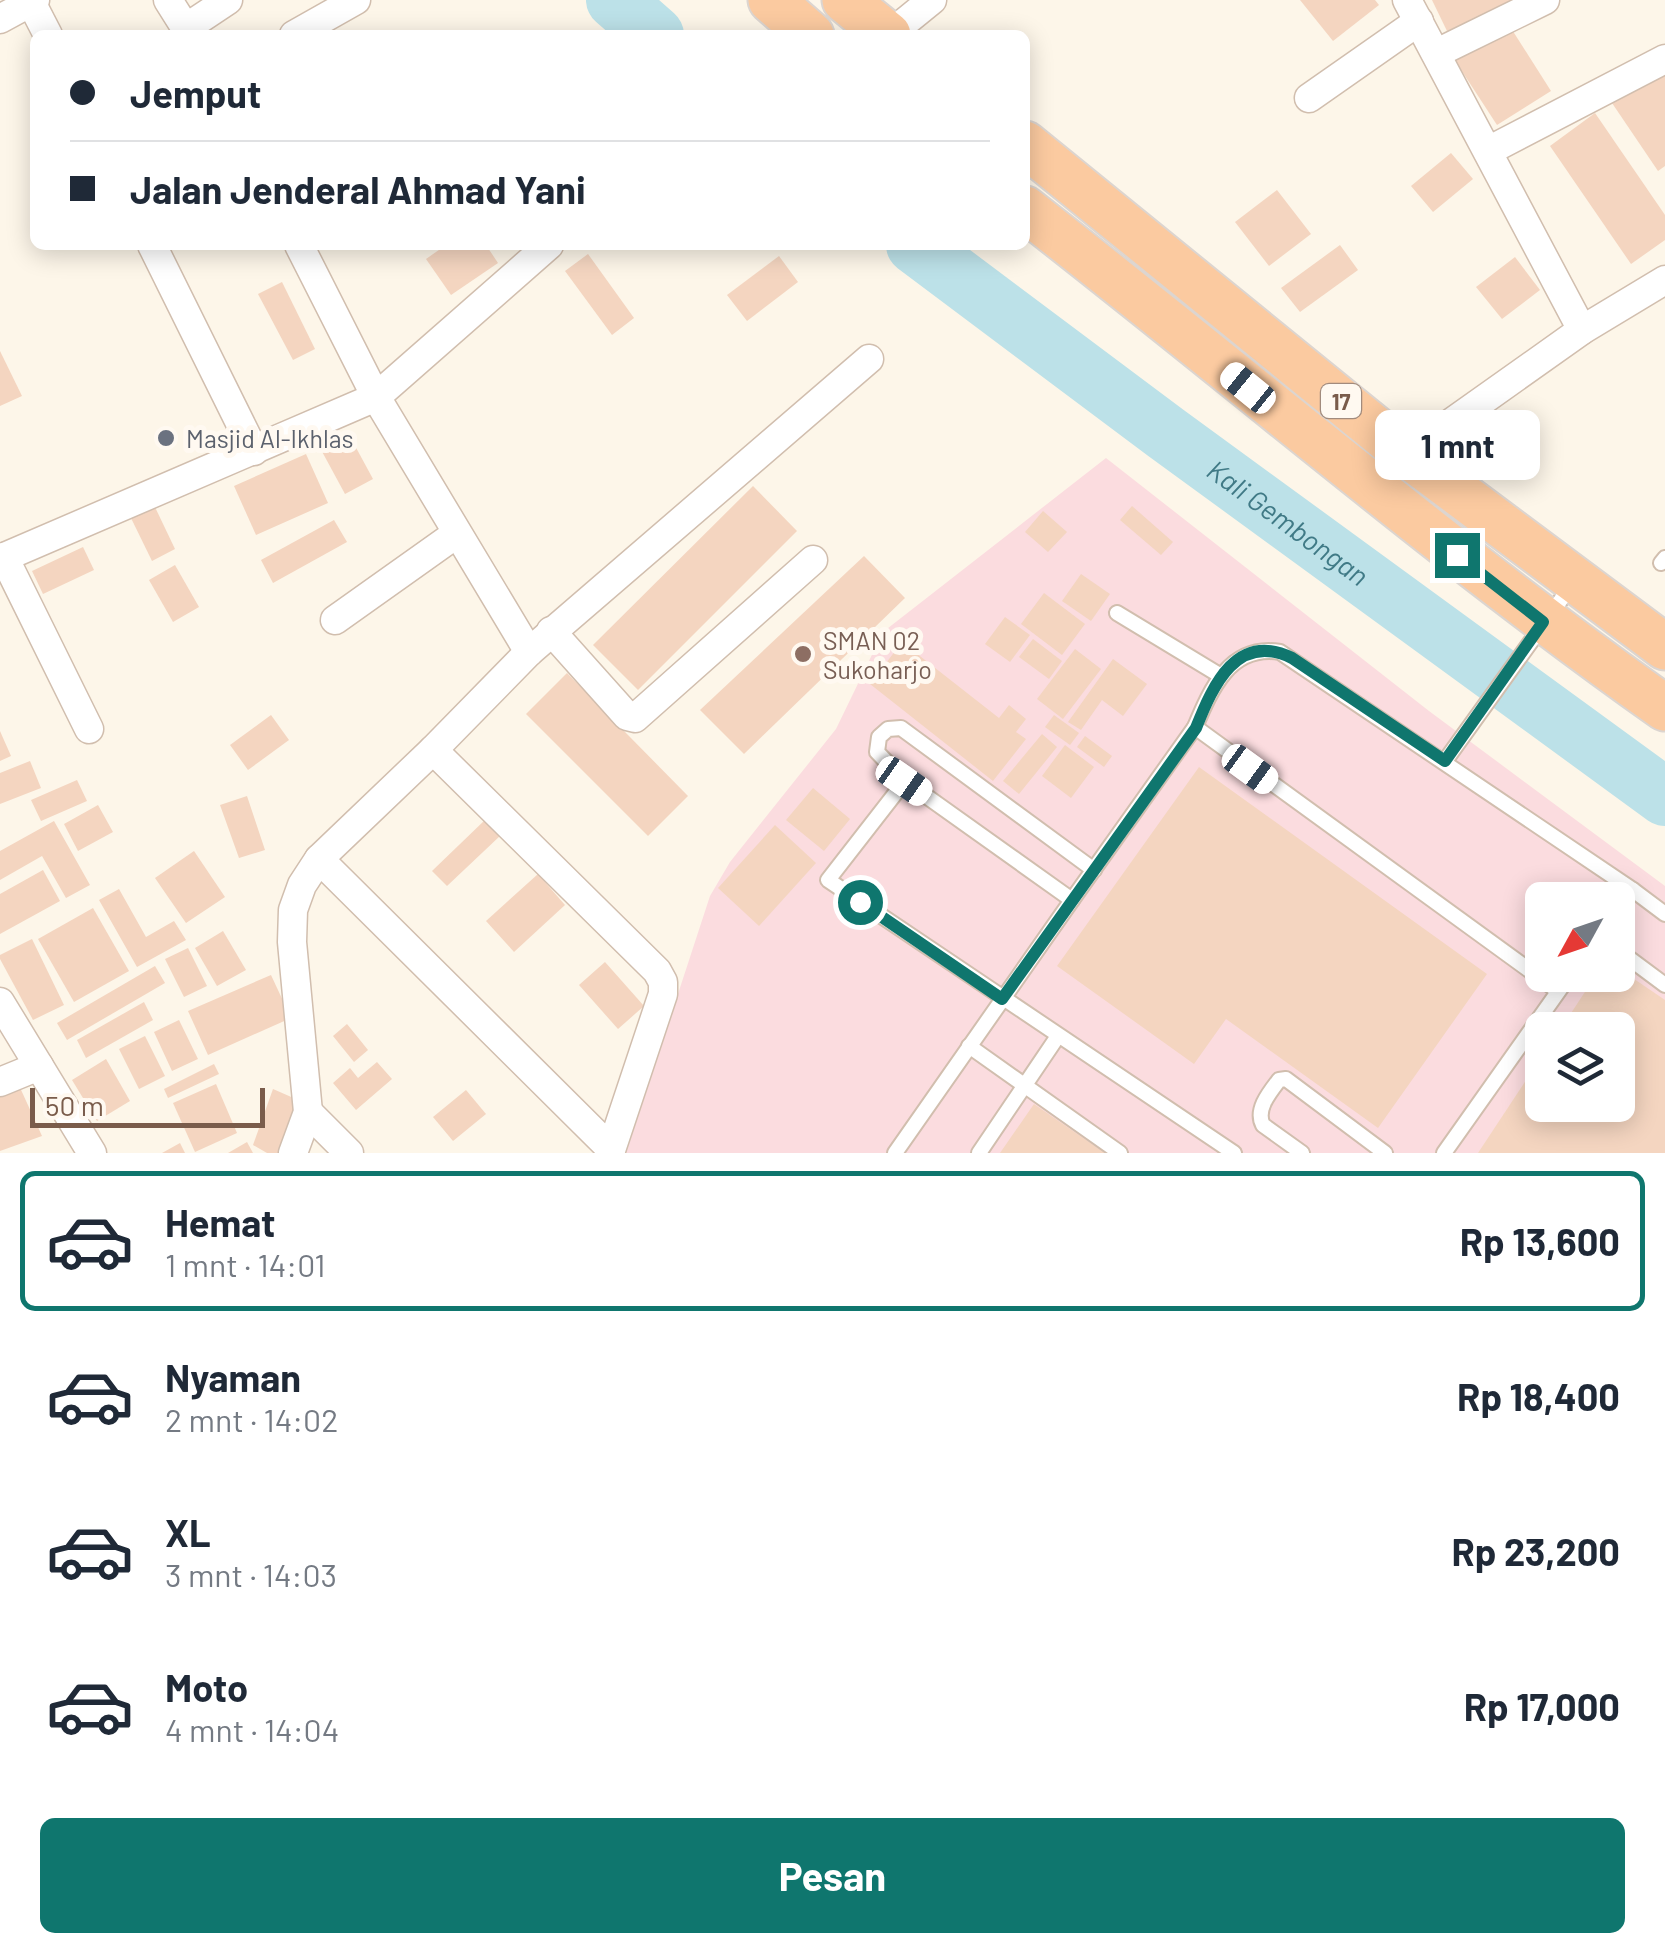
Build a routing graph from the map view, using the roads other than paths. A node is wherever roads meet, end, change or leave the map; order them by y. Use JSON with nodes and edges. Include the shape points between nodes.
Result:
{"nodes":[{"id":1,"x":168,"y":0,"type":"edge"},
{"id":2,"x":228,"y":0,"type":"edge"},
{"id":3,"x":356,"y":0,"type":"edge"},
{"id":4,"x":845,"y":0,"type":"edge"},
{"id":5,"x":932,"y":0,"type":"edge"},
{"id":6,"x":1545,"y":0,"type":"edge"},
{"id":7,"x":33,"y":1,"type":"edge"},
{"id":8,"x":1413,"y":10,"type":"edge"},
{"id":9,"x":0,"y":19,"type":"edge"},
{"id":10,"x":46,"y":30,"type":"edge"},
{"id":11,"x":187,"y":30,"type":"edge"},
{"id":12,"x":190,"y":30,"type":"edge"},
{"id":13,"x":303,"y":30,"type":"edge"},
{"id":14,"x":882,"y":30,"type":"edge"},
{"id":15,"x":894,"y":30,"type":"edge"},
{"id":16,"x":1437,"y":53,"type":"junction"},
{"id":17,"x":1665,"y":59,"type":"edge"},
{"id":18,"x":1309,"y":98,"type":"dead end"},
{"id":19,"x":1030,"y":148,"type":"edge"},
{"id":20,"x":1488,"y":151,"type":"junction"},
{"id":21,"x":1030,"y":213,"type":"edge"},
{"id":22,"x":154,"y":250,"type":"edge"},
{"id":23,"x":302,"y":250,"type":"edge"},
{"id":24,"x":543,"y":250,"type":"edge"},
{"id":25,"x":1665,"y":280,"type":"edge"},
{"id":26,"x":1582,"y":330,"type":"junction"},
{"id":27,"x":869,"y":359,"type":"dead end"},
{"id":28,"x":376,"y":397,"type":"junction"},
{"id":29,"x":254,"y":451,"type":"junction"},
{"id":30,"x":1405,"y":453,"type":"junction"},
{"id":31,"x":1370,"y":487,"type":"junction"},
{"id":32,"x":456,"y":534,"type":"junction"},
{"id":33,"x":2,"y":558,"type":"edge"},
{"id":34,"x":813,"y":560,"type":"dead end"},
{"id":35,"x":1574,"y":582,"type":"junction"},
{"id":36,"x":1117,"y":612,"type":"dead end"},
{"id":37,"x":335,"y":620,"type":"dead end"},
{"id":38,"x":1543,"y":622,"type":"junction"},
{"id":39,"x":551,"y":632,"type":"junction"},
{"id":40,"x":1665,"y":647,"type":"edge"},
{"id":41,"x":529,"y":652,"type":"junction"},
{"id":42,"x":1221,"y":676,"type":"junction"},
{"id":43,"x":1665,"y":708,"type":"edge"},
{"id":44,"x":1196,"y":728,"type":"junction"},
{"id":45,"x":88,"y":729,"type":"dead end"},
{"id":46,"x":433,"y":750,"type":"junction"},
{"id":47,"x":1445,"y":761,"type":"junction"},
{"id":48,"x":904,"y":781,"type":"junction"},
{"id":49,"x":319,"y":858,"type":"junction"},
{"id":50,"x":1094,"y":870,"type":"junction"},
{"id":51,"x":1621,"y":882,"type":"edge"},
{"id":52,"x":1635,"y":892,"type":"edge"},
{"id":53,"x":1072,"y":900,"type":"junction"},
{"id":54,"x":1665,"y":914,"type":"edge"},
{"id":55,"x":1635,"y":963,"type":"edge"},
{"id":56,"x":1525,"y":967,"type":"edge"},
{"id":57,"x":1665,"y":985,"type":"edge"},
{"id":58,"x":1557,"y":992,"type":"edge"},
{"id":59,"x":1002,"y":999,"type":"junction"},
{"id":60,"x":0,"y":1002,"type":"edge"},
{"id":61,"x":1058,"y":1036,"type":"junction"},
{"id":62,"x":969,"y":1046,"type":"junction"},
{"id":63,"x":39,"y":1066,"type":"junction"},
{"id":64,"x":0,"y":1082,"type":"edge"},
{"id":65,"x":1025,"y":1085,"type":"junction"},
{"id":66,"x":308,"y":1112,"type":"junction"},
{"id":67,"x":611,"y":1151,"type":"edge"},
{"id":68,"x":92,"y":1153,"type":"edge"},
{"id":69,"x":293,"y":1153,"type":"edge"},
{"id":70,"x":348,"y":1153,"type":"edge"},
{"id":71,"x":895,"y":1153,"type":"edge"},
{"id":72,"x":979,"y":1153,"type":"edge"},
{"id":73,"x":1120,"y":1153,"type":"edge"},
{"id":74,"x":1234,"y":1153,"type":"edge"},
{"id":75,"x":1302,"y":1153,"type":"edge"},
{"id":76,"x":1385,"y":1153,"type":"edge"},
{"id":77,"x":1444,"y":1153,"type":"edge"}],
"edges":[{"from":1,"to":11,"type":"street"},
{"from":2,"to":12,"type":"street"},
{"from":3,"to":13,"type":"street"},
{"from":4,"to":14,"type":"highway"},
{"from":5,"to":15,"type":"street"},
{"from":6,"to":16,"type":"street"},
{"from":7,"to":9,"type":"street"},
{"from":7,"to":10,"type":"street"},
{"from":8,"to":16,"type":"street"},
{"from":8,"to":18,"type":"street"},
{"from":16,"to":20,"type":"street"},
{"from":17,"to":20,"type":"street"},
{"from":19,"to":30,"type":"highway","number":"17"},
{"from":20,"to":26,"type":"street"},
{"from":21,"to":31,"type":"highway","number":"17"},
{"from":22,"to":29,"type":"street"},
{"from":23,"to":28,"type":"street"},
{"from":24,"to":28,"type":"street"},
{"from":25,"to":26,"type":"street"},
{"from":26,"to":30,"type":"street"},
{"from":27,"to":39,"type":"street"},
{"from":28,"to":29,"type":"street"},
{"from":28,"to":32,"type":"street"},
{"from":29,"to":33,"type":"street"},
{"from":30,"to":31,"type":"street"},
{"from":30,"to":35,"type":"highway","number":"17"},
{"from":31,"to":38,"type":"highway","number":"17"},
{"from":32,"to":37,"type":"street"},
{"from":32,"to":41,"type":"street"},
{"from":33,"to":45,"type":"street"},
{"from":34,"to":39,"type":"street","via":[[635,718]]},
{"from":35,"to":38,"type":"lane"},
{"from":35,"to":40,"type":"highway","number":"17"},
{"from":36,"to":42,"type":"lane"},
{"from":38,"to":43,"type":"highway","number":"17"},
{"from":38,"to":47,"type":"lane"},
{"from":39,"to":41,"type":"street"},
{"from":41,"to":46,"type":"street"},
{"from":42,"to":44,"type":"lane"},
{"from":42,"to":47,"type":"lane","via":[[1254,652],[1280,652]]},
{"from":44,"to":50,"type":"lane"},
{"from":44,"to":56,"type":"lane"},
{"from":46,"to":49,"type":"street"},
{"from":46,"to":67,"type":"street","via":[[663,982]]},
{"from":47,"to":51,"type":"lane"},
{"from":48,"to":50,"type":"lane","via":[[876,746],[894,727]]},
{"from":48,"to":53,"type":"lane"},
{"from":48,"to":59,"type":"lane","via":[[828,880]]},
{"from":49,"to":66,"type":"street","via":[[302,884],[292,942]]},
{"from":49,"to":67,"type":"street"},
{"from":50,"to":53,"type":"lane"},
{"from":52,"to":54,"type":"lane"},
{"from":53,"to":59,"type":"lane"},
{"from":55,"to":57,"type":"lane"},
{"from":58,"to":77,"type":"lane"},
{"from":59,"to":61,"type":"lane"},
{"from":59,"to":62,"type":"lane"},
{"from":60,"to":63,"type":"street"},
{"from":61,"to":65,"type":"lane"},
{"from":61,"to":74,"type":"lane"},
{"from":62,"to":65,"type":"lane"},
{"from":62,"to":71,"type":"lane"},
{"from":63,"to":64,"type":"street"},
{"from":63,"to":68,"type":"street"},
{"from":65,"to":72,"type":"lane"},
{"from":65,"to":73,"type":"lane"},
{"from":66,"to":69,"type":"street"},
{"from":66,"to":70,"type":"street"},
{"from":75,"to":76,"type":"lane","via":[[1260,1119],[1279,1080]]}]}
